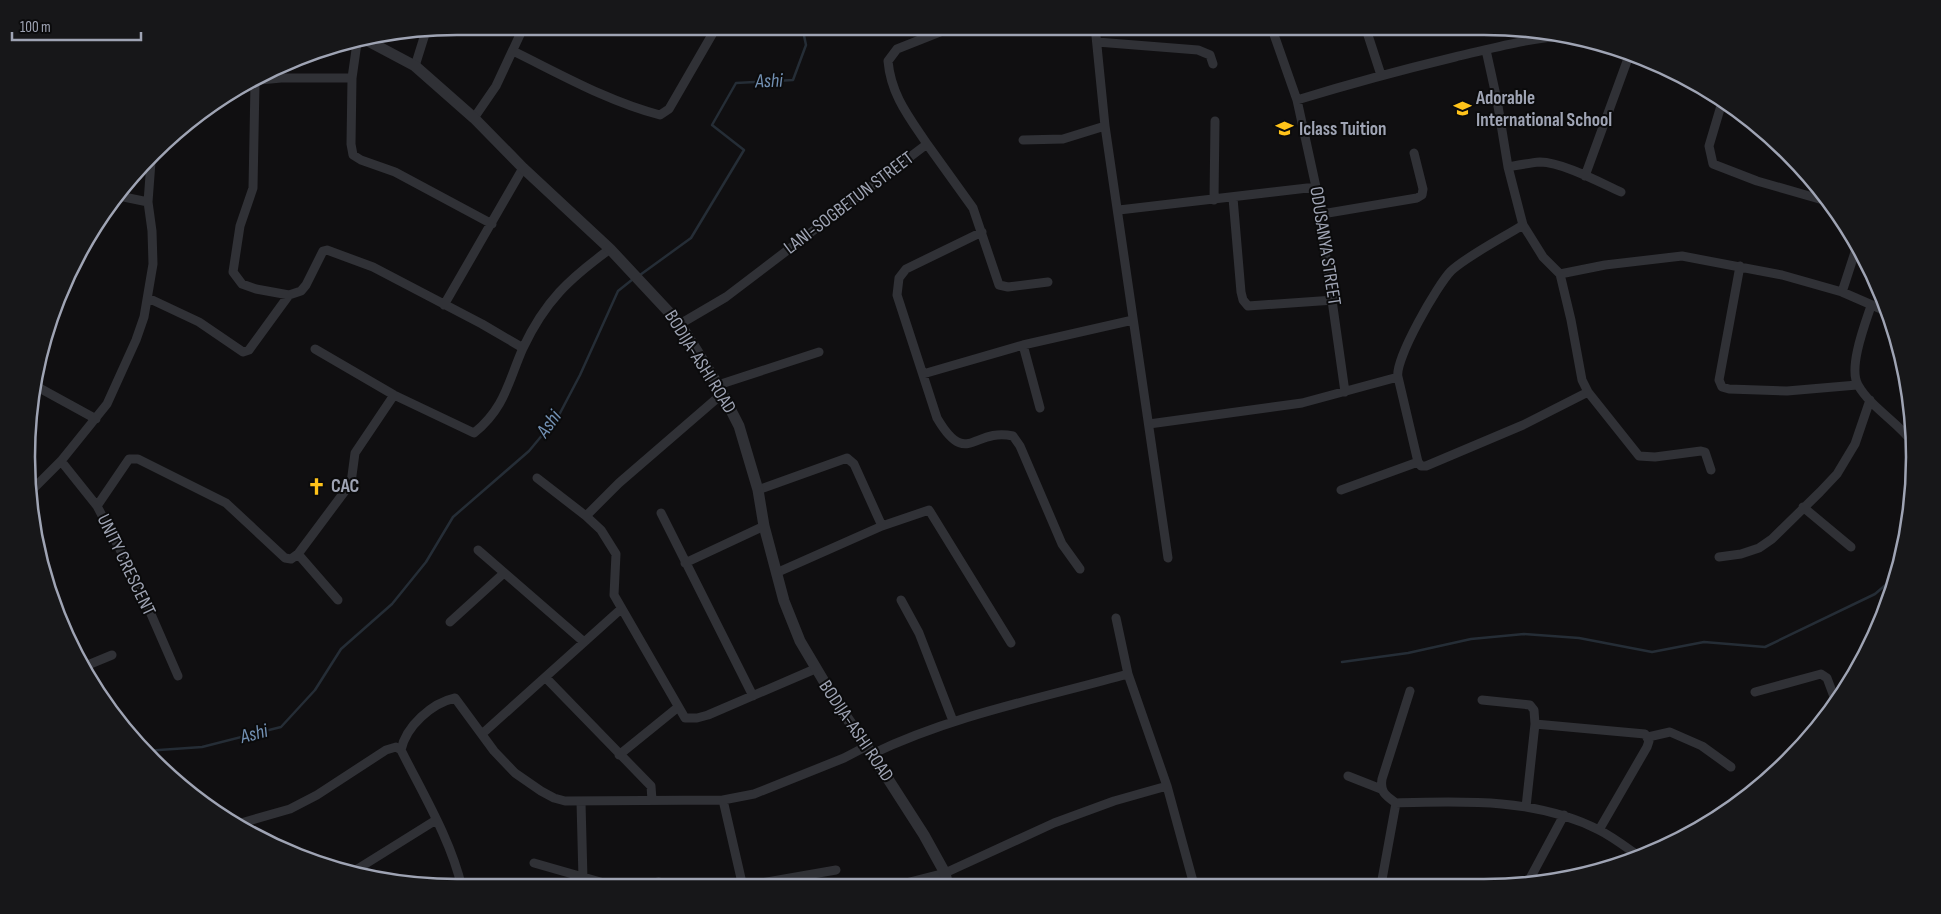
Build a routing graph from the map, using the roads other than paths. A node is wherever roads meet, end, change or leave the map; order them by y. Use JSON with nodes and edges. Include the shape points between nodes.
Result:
{"nodes":[{"id":1,"x":520,"y":35,"type":"edge"},
{"id":2,"x":712,"y":35,"type":"edge"},
{"id":3,"x":932,"y":35,"type":"edge"},
{"id":4,"x":1096,"y":35,"type":"edge"},
{"id":5,"x":1274,"y":35,"type":"edge"},
{"id":6,"x":1368,"y":35,"type":"edge"},
{"id":7,"x":424,"y":37,"type":"edge"},
{"id":8,"x":1533,"y":38,"type":"edge"},
{"id":9,"x":1097,"y":42,"type":"junction"},
{"id":10,"x":373,"y":44,"type":"edge"},
{"id":11,"x":356,"y":47,"type":"edge"},
{"id":12,"x":1486,"y":50,"type":"junction"},
{"id":13,"x":513,"y":51,"type":"junction"},
{"id":14,"x":1627,"y":60,"type":"edge"},
{"id":15,"x":1213,"y":64,"type":"dead end"},
{"id":16,"x":415,"y":66,"type":"junction"},
{"id":17,"x":1380,"y":75,"type":"junction"},
{"id":18,"x":352,"y":78,"type":"junction"},
{"id":19,"x":270,"y":79,"type":"edge"},
{"id":20,"x":256,"y":87,"type":"edge"},
{"id":21,"x":1297,"y":100,"type":"junction"},
{"id":22,"x":1720,"y":108,"type":"edge"},
{"id":23,"x":474,"y":118,"type":"junction"},
{"id":24,"x":1216,"y":120,"type":"dead end"},
{"id":25,"x":1105,"y":126,"type":"junction"},
{"id":26,"x":1023,"y":140,"type":"dead end"},
{"id":27,"x":927,"y":144,"type":"junction"},
{"id":28,"x":1414,"y":153,"type":"dead end"},
{"id":29,"x":1508,"y":167,"type":"junction"},
{"id":30,"x":151,"y":168,"type":"edge"},
{"id":31,"x":523,"y":168,"type":"junction"},
{"id":32,"x":1586,"y":176,"type":"junction"},
{"id":33,"x":1316,"y":187,"type":"junction"},
{"id":34,"x":1621,"y":192,"type":"dead end"},
{"id":35,"x":124,"y":197,"type":"edge"},
{"id":36,"x":1233,"y":198,"type":"junction"},
{"id":37,"x":1818,"y":198,"type":"edge"},
{"id":38,"x":1214,"y":200,"type":"junction"},
{"id":39,"x":148,"y":202,"type":"junction"},
{"id":40,"x":1119,"y":210,"type":"junction"},
{"id":41,"x":1322,"y":214,"type":"junction"},
{"id":42,"x":492,"y":224,"type":"junction"},
{"id":43,"x":1523,"y":225,"type":"junction"},
{"id":44,"x":982,"y":232,"type":"junction"},
{"id":45,"x":610,"y":249,"type":"junction"},
{"id":46,"x":1854,"y":255,"type":"edge"},
{"id":47,"x":1740,"y":266,"type":"junction"},
{"id":48,"x":1560,"y":274,"type":"junction"},
{"id":49,"x":1048,"y":282,"type":"dead end"},
{"id":50,"x":1842,"y":292,"type":"junction"},
{"id":51,"x":288,"y":295,"type":"junction"},
{"id":52,"x":148,"y":298,"type":"junction"},
{"id":53,"x":1334,"y":300,"type":"junction"},
{"id":54,"x":444,"y":305,"type":"junction"},
{"id":55,"x":1871,"y":306,"type":"junction"},
{"id":56,"x":1879,"y":309,"type":"edge"},
{"id":57,"x":1133,"y":320,"type":"junction"},
{"id":58,"x":680,"y":324,"type":"junction"},
{"id":59,"x":1023,"y":345,"type":"junction"},
{"id":60,"x":523,"y":348,"type":"junction"},
{"id":61,"x":314,"y":349,"type":"dead end"},
{"id":62,"x":819,"y":352,"type":"dead end"},
{"id":63,"x":924,"y":374,"type":"junction"},
{"id":64,"x":1398,"y":377,"type":"junction"},
{"id":65,"x":1858,"y":384,"type":"junction"},
{"id":66,"x":41,"y":389,"type":"edge"},
{"id":67,"x":720,"y":390,"type":"junction"},
{"id":68,"x":1345,"y":392,"type":"junction"},
{"id":69,"x":1588,"y":392,"type":"junction"},
{"id":70,"x":394,"y":395,"type":"junction"},
{"id":71,"x":1870,"y":400,"type":"junction"},
{"id":72,"x":1040,"y":408,"type":"dead end"},
{"id":73,"x":96,"y":419,"type":"junction"},
{"id":74,"x":1149,"y":424,"type":"junction"},
{"id":75,"x":1905,"y":435,"type":"edge"},
{"id":76,"x":61,"y":461,"type":"junction"},
{"id":77,"x":1418,"y":462,"type":"junction"},
{"id":78,"x":1711,"y":470,"type":"dead end"},
{"id":79,"x":537,"y":478,"type":"dead end"},
{"id":80,"x":36,"y":485,"type":"edge"},
{"id":81,"x":758,"y":490,"type":"junction"},
{"id":82,"x":1340,"y":490,"type":"dead end"},
{"id":83,"x":97,"y":506,"type":"junction"},
{"id":84,"x":1804,"y":507,"type":"junction"},
{"id":85,"x":661,"y":513,"type":"dead end"},
{"id":86,"x":586,"y":516,"type":"junction"},
{"id":87,"x":764,"y":526,"type":"junction"},
{"id":88,"x":882,"y":526,"type":"junction"},
{"id":89,"x":1851,"y":547,"type":"dead end"},
{"id":90,"x":478,"y":550,"type":"dead end"},
{"id":91,"x":298,"y":554,"type":"junction"},
{"id":92,"x":1719,"y":557,"type":"dead end"},
{"id":93,"x":1168,"y":558,"type":"dead end"},
{"id":94,"x":685,"y":563,"type":"junction"},
{"id":95,"x":1080,"y":568,"type":"dead end"},
{"id":96,"x":776,"y":572,"type":"junction"},
{"id":97,"x":504,"y":573,"type":"junction"},
{"id":98,"x":338,"y":600,"type":"dead end"},
{"id":99,"x":901,"y":600,"type":"dead end"},
{"id":100,"x":621,"y":609,"type":"junction"},
{"id":101,"x":1116,"y":618,"type":"dead end"},
{"id":102,"x":450,"y":622,"type":"dead end"},
{"id":103,"x":584,"y":642,"type":"junction"},
{"id":104,"x":1011,"y":643,"type":"dead end"},
{"id":105,"x":112,"y":655,"type":"dead end"},
{"id":106,"x":90,"y":665,"type":"edge"},
{"id":107,"x":815,"y":669,"type":"junction"},
{"id":108,"x":1128,"y":674,"type":"junction"},
{"id":109,"x":178,"y":676,"type":"dead end"},
{"id":110,"x":546,"y":678,"type":"junction"},
{"id":111,"x":1410,"y":691,"type":"dead end"},
{"id":112,"x":1755,"y":692,"type":"dead end"},
{"id":113,"x":1833,"y":694,"type":"edge"},
{"id":114,"x":753,"y":696,"type":"junction"},
{"id":115,"x":1482,"y":700,"type":"dead end"},
{"id":116,"x":677,"y":708,"type":"junction"},
{"id":117,"x":953,"y":722,"type":"junction"},
{"id":118,"x":1535,"y":724,"type":"junction"},
{"id":119,"x":482,"y":734,"type":"junction"},
{"id":120,"x":1648,"y":737,"type":"junction"},
{"id":121,"x":402,"y":750,"type":"junction"},
{"id":122,"x":869,"y":750,"type":"junction"},
{"id":123,"x":619,"y":755,"type":"junction"},
{"id":124,"x":1731,"y":767,"type":"dead end"},
{"id":125,"x":1348,"y":776,"type":"dead end"},
{"id":126,"x":1167,"y":786,"type":"junction"},
{"id":127,"x":1381,"y":789,"type":"junction"},
{"id":128,"x":652,"y":800,"type":"junction"},
{"id":129,"x":723,"y":800,"type":"junction"},
{"id":130,"x":581,"y":802,"type":"junction"},
{"id":131,"x":1396,"y":803,"type":"junction"},
{"id":132,"x":1526,"y":807,"type":"junction"},
{"id":133,"x":1564,"y":815,"type":"junction"},
{"id":134,"x":436,"y":820,"type":"junction"},
{"id":135,"x":246,"y":822,"type":"edge"},
{"id":136,"x":1599,"y":830,"type":"junction"},
{"id":137,"x":1632,"y":852,"type":"edge"},
{"id":138,"x":534,"y":863,"type":"dead end"},
{"id":139,"x":363,"y":868,"type":"edge"},
{"id":140,"x":836,"y":870,"type":"dead end"},
{"id":141,"x":944,"y":873,"type":"junction"},
{"id":142,"x":1531,"y":876,"type":"edge"},
{"id":143,"x":460,"y":879,"type":"edge"},
{"id":144,"x":583,"y":879,"type":"joint"},
{"id":145,"x":741,"y":879,"type":"edge"},
{"id":146,"x":784,"y":879,"type":"edge"},
{"id":147,"x":921,"y":879,"type":"edge"},
{"id":148,"x":946,"y":879,"type":"edge"},
{"id":149,"x":1192,"y":879,"type":"edge"},
{"id":150,"x":1382,"y":879,"type":"edge"}],
"edges":[{"from":1,"to":13,"type":"street"},
{"from":2,"to":13,"type":"street","via":[[673,103],[660,115],[640,110]]},
{"from":3,"to":27,"type":"street","name":"LANI-SOGBETUN STREET","via":[[897,49],[888,61],[897,98]]},
{"from":4,"to":9,"type":"street"},
{"from":5,"to":21,"type":"street","name":"ODUSANYA STREET"},
{"from":6,"to":17,"type":"street"},
{"from":7,"to":16,"type":"street"},
{"from":8,"to":12,"type":"street"},
{"from":9,"to":15,"type":"street","via":[[1198,50],[1210,55]]},
{"from":9,"to":25,"type":"street"},
{"from":10,"to":16,"type":"street","name":"BODIJA-ASHI ROAD"},
{"from":11,"to":18,"type":"street"},
{"from":12,"to":17,"type":"street"},
{"from":12,"to":29,"type":"street"},
{"from":13,"to":23,"type":"street","via":[[496,86]]},
{"from":14,"to":32,"type":"street"},
{"from":16,"to":23,"type":"street","name":"BODIJA-ASHI ROAD"},
{"from":17,"to":21,"type":"street"},
{"from":18,"to":19,"type":"street"},
{"from":18,"to":42,"type":"street","via":[[353,155],[395,172]]},
{"from":20,"to":51,"type":"street","via":[[254,188],[240,226],[232,272],[242,284]]},
{"from":21,"to":33,"type":"street","name":"ODUSANYA STREET"},
{"from":22,"to":37,"type":"street","via":[[1708,146],[1713,164]]},
{"from":23,"to":31,"type":"street","name":"BODIJA-ASHI ROAD"},
{"from":24,"to":38,"type":"street"},
{"from":25,"to":26,"type":"street","via":[[1063,139]]},
{"from":25,"to":40,"type":"street"},
{"from":27,"to":44,"type":"street","via":[[973,208]]},
{"from":27,"to":58,"type":"street","name":"LANI-SOGBETUN STREET","via":[[726,297]]},
{"from":28,"to":41,"type":"street","via":[[1423,190],[1418,198]]},
{"from":29,"to":32,"type":"street","via":[[1542,162]]},
{"from":29,"to":43,"type":"street"},
{"from":30,"to":39,"type":"street"},
{"from":31,"to":42,"type":"street"},
{"from":31,"to":45,"type":"street","name":"BODIJA-ASHI ROAD"},
{"from":32,"to":34,"type":"street"},
{"from":33,"to":36,"type":"street"},
{"from":33,"to":41,"type":"street","name":"ODUSANYA STREET"},
{"from":35,"to":39,"type":"street"},
{"from":36,"to":38,"type":"street"},
{"from":36,"to":53,"type":"street","via":[[1241,292],[1248,306]]},
{"from":38,"to":40,"type":"street"},
{"from":39,"to":52,"type":"street","via":[[153,250]]},
{"from":40,"to":57,"type":"street"},
{"from":41,"to":53,"type":"street","name":"ODUSANYA STREET"},
{"from":42,"to":54,"type":"street"},
{"from":43,"to":48,"type":"street","via":[[1543,256]]},
{"from":43,"to":64,"type":"street","via":[[1453,269],[1443,280],[1410,338],[1398,367]]},
{"from":44,"to":49,"type":"street","via":[[999,286]]},
{"from":44,"to":63,"type":"street","via":[[906,269],[899,278],[897,295]]},
{"from":45,"to":58,"type":"street","name":"BODIJA-ASHI ROAD"},
{"from":45,"to":60,"type":"street","via":[[566,282],[551,299]]},
{"from":46,"to":50,"type":"street"},
{"from":47,"to":48,"type":"street","via":[[1671,256]]},
{"from":47,"to":50,"type":"street"},
{"from":47,"to":65,"type":"street","via":[[1719,380],[1722,387],[1788,391]]},
{"from":48,"to":69,"type":"street","via":[[1578,368]]},
{"from":50,"to":55,"type":"street"},
{"from":51,"to":52,"type":"street","via":[[249,350],[243,352],[199,322]]},
{"from":51,"to":54,"type":"street","via":[[306,285],[323,251],[327,250],[373,267]]},
{"from":52,"to":73,"type":"street","via":[[136,340],[115,390]]},
{"from":53,"to":68,"type":"street","name":"ODUSANYA STREET"},
{"from":54,"to":60,"type":"street"},
{"from":55,"to":56,"type":"street"},
{"from":55,"to":65,"type":"street","via":[[1858,352],[1855,377]]},
{"from":57,"to":59,"type":"street"},
{"from":57,"to":74,"type":"street"},
{"from":58,"to":67,"type":"street","name":"BODIJA-ASHI ROAD"},
{"from":59,"to":63,"type":"street"},
{"from":59,"to":72,"type":"street"},
{"from":60,"to":70,"type":"street","via":[[506,394],[484,425],[474,433]]},
{"from":61,"to":70,"type":"street"},
{"from":62,"to":67,"type":"street"},
{"from":63,"to":95,"type":"street","via":[[937,418],[955,443],[1002,434],[1013,436],[1062,544]]},
{"from":64,"to":68,"type":"street"},
{"from":64,"to":77,"type":"street"},
{"from":65,"to":71,"type":"street"},
{"from":66,"to":73,"type":"street"},
{"from":67,"to":81,"type":"street","name":"BODIJA-ASHI ROAD","via":[[739,426]]},
{"from":67,"to":86,"type":"street"},
{"from":68,"to":74,"type":"street","via":[[1302,403]]},
{"from":69,"to":77,"type":"street","via":[[1523,425],[1426,466]]},
{"from":69,"to":78,"type":"street","via":[[1639,456],[1701,451],[1708,457]]},
{"from":70,"to":91,"type":"street","via":[[355,453],[351,483]]},
{"from":71,"to":75,"type":"street"},
{"from":71,"to":84,"type":"street","via":[[1856,444],[1846,461]]},
{"from":73,"to":76,"type":"street"},
{"from":74,"to":93,"type":"street"},
{"from":76,"to":80,"type":"street"},
{"from":76,"to":83,"type":"street","name":"UNITY CRESCENT"},
{"from":77,"to":82,"type":"street"},
{"from":79,"to":86,"type":"street"},
{"from":81,"to":87,"type":"street","name":"BODIJA-ASHI ROAD"},
{"from":81,"to":88,"type":"street","via":[[847,458],[854,464]]},
{"from":83,"to":91,"type":"street","via":[[130,459],[134,458],[226,503],[285,558],[292,559]]},
{"from":83,"to":109,"type":"street","name":"UNITY CRESCENT","via":[[137,582]]},
{"from":84,"to":89,"type":"street"},
{"from":84,"to":92,"type":"street","via":[[1759,548]]},
{"from":85,"to":94,"type":"street"},
{"from":86,"to":100,"type":"street","via":[[601,530],[616,554],[614,595]]},
{"from":87,"to":94,"type":"street"},
{"from":87,"to":96,"type":"street","name":"BODIJA-ASHI ROAD"},
{"from":88,"to":96,"type":"street"},
{"from":88,"to":104,"type":"street","via":[[922,511],[932,513]]},
{"from":90,"to":97,"type":"street"},
{"from":91,"to":98,"type":"street"},
{"from":94,"to":114,"type":"street"},
{"from":96,"to":107,"type":"street","name":"BODIJA-ASHI ROAD","via":[[794,628]]},
{"from":97,"to":102,"type":"street"},
{"from":97,"to":103,"type":"street"},
{"from":99,"to":117,"type":"street","via":[[919,633]]},
{"from":100,"to":103,"type":"street"},
{"from":100,"to":116,"type":"street"},
{"from":101,"to":108,"type":"street"},
{"from":103,"to":110,"type":"street"},
{"from":105,"to":106,"type":"street"},
{"from":107,"to":114,"type":"street"},
{"from":107,"to":122,"type":"street","name":"BODIJA-ASHI ROAD"},
{"from":108,"to":117,"type":"street"},
{"from":108,"to":126,"type":"street"},
{"from":110,"to":119,"type":"street"},
{"from":110,"to":123,"type":"street"},
{"from":111,"to":127,"type":"street"},
{"from":112,"to":113,"type":"street","via":[[1821,674],[1828,678]]},
{"from":114,"to":116,"type":"street","via":[[697,718],[685,718]]},
{"from":115,"to":118,"type":"street","via":[[1530,705],[1534,710]]},
{"from":116,"to":123,"type":"street"},
{"from":117,"to":122,"type":"street"},
{"from":118,"to":120,"type":"street","via":[[1640,733]]},
{"from":118,"to":132,"type":"street"},
{"from":119,"to":121,"type":"street","via":[[455,698],[443,701],[422,717],[404,740]]},
{"from":119,"to":130,"type":"street","via":[[515,773],[541,791],[554,798]]},
{"from":120,"to":124,"type":"street","via":[[1670,732],[1702,746]]},
{"from":120,"to":136,"type":"street","via":[[1647,747]]},
{"from":121,"to":134,"type":"street"},
{"from":121,"to":135,"type":"street","via":[[394,747],[386,750],[285,811]]},
{"from":122,"to":129,"type":"street","via":[[754,794]]},
{"from":122,"to":141,"type":"street","name":"BODIJA-ASHI ROAD","via":[[924,835]]},
{"from":123,"to":128,"type":"street","via":[[651,786]]},
{"from":125,"to":127,"type":"street"},
{"from":126,"to":141,"type":"street","via":[[1114,801],[1054,824]]},
{"from":126,"to":149,"type":"street"},
{"from":127,"to":131,"type":"street"},
{"from":128,"to":129,"type":"street"},
{"from":128,"to":130,"type":"street"},
{"from":129,"to":145,"type":"street"},
{"from":130,"to":144,"type":"street"},
{"from":131,"to":132,"type":"street","via":[[1452,802]]},
{"from":131,"to":150,"type":"street"},
{"from":132,"to":133,"type":"street"},
{"from":133,"to":136,"type":"street"},
{"from":133,"to":142,"type":"street"},
{"from":134,"to":139,"type":"street"},
{"from":134,"to":143,"type":"street"},
{"from":136,"to":137,"type":"street"},
{"from":138,"to":144,"type":"street"},
{"from":140,"to":146,"type":"street"},
{"from":141,"to":147,"type":"street"},
{"from":141,"to":148,"type":"street","name":"BODIJA-ASHI ROAD"}]}
